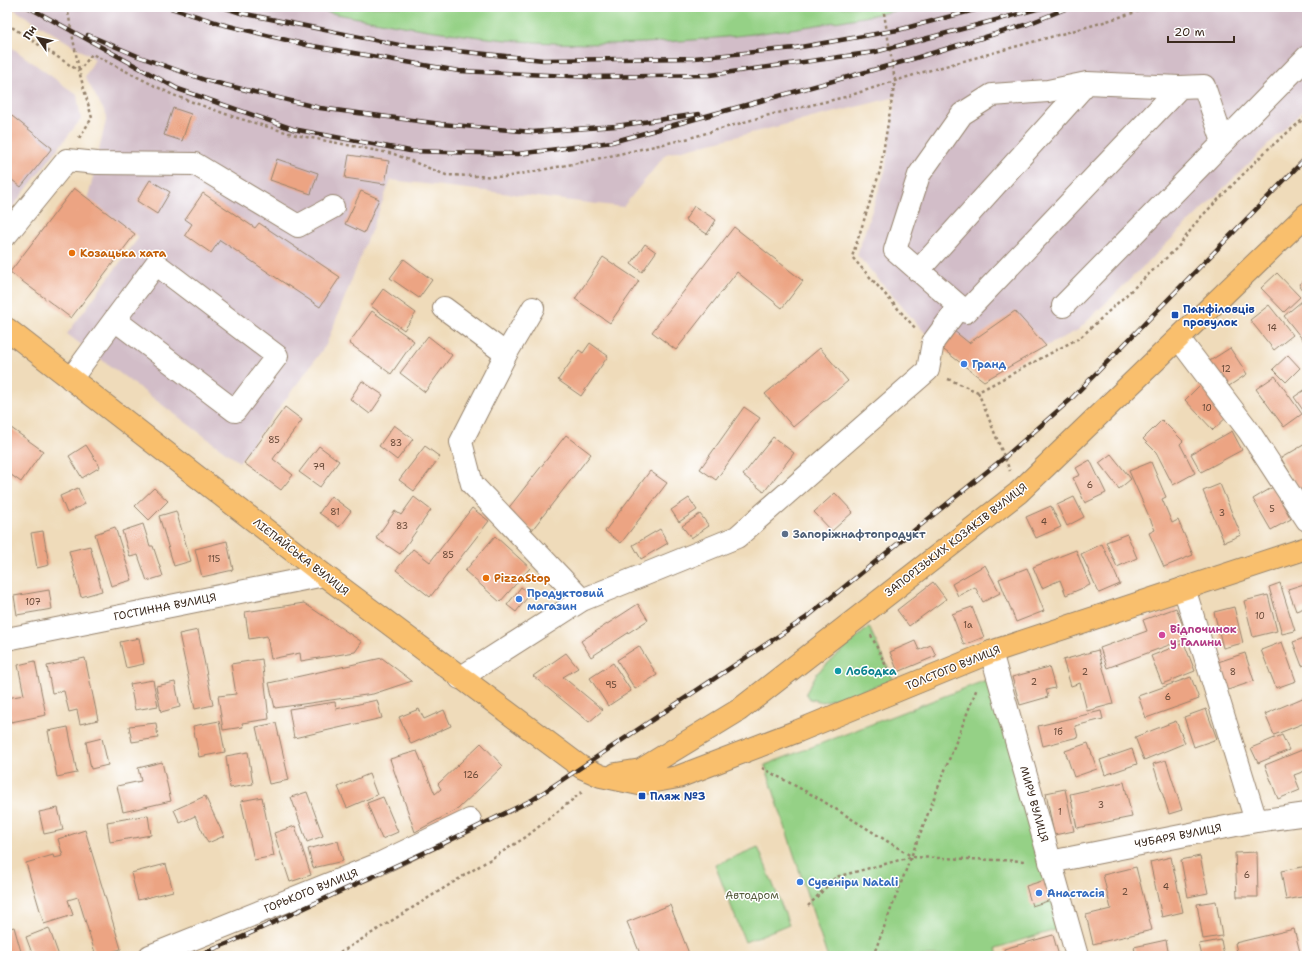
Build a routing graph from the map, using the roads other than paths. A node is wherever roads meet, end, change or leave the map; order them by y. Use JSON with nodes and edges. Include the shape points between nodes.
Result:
{"nodes":[{"id":1,"x":1307,"y":57,"type":"edge"},
{"id":2,"x":1087,"y":83,"type":"junction"},
{"id":3,"x":1180,"y":87,"type":"junction"},
{"id":4,"x":1223,"y":142,"type":"junction"},
{"id":5,"x":333,"y":207,"type":"dead end"},
{"id":6,"x":1307,"y":214,"type":"edge"},
{"id":7,"x":7,"y":234,"type":"edge"},
{"id":8,"x":918,"y":271,"type":"junction"},
{"id":9,"x":1063,"y":306,"type":"dead end"},
{"id":10,"x":959,"y":307,"type":"junction"},
{"id":11,"x":444,"y":308,"type":"dead end"},
{"id":12,"x":532,"y":308,"type":"dead end"},
{"id":13,"x":115,"y":320,"type":"junction"},
{"id":14,"x":7,"y":329,"type":"edge"},
{"id":15,"x":1179,"y":340,"type":"junction"},
{"id":16,"x":506,"y":354,"type":"junction"},
{"id":17,"x":71,"y":379,"type":"junction"},
{"id":18,"x":1307,"y":520,"type":"edge"},
{"id":19,"x":1307,"y":548,"type":"edge"},
{"id":20,"x":324,"y":575,"type":"junction"},
{"id":21,"x":1184,"y":588,"type":"junction"},
{"id":22,"x":582,"y":600,"type":"junction"},
{"id":23,"x":7,"y":639,"type":"edge"},
{"id":24,"x":991,"y":652,"type":"junction"},
{"id":25,"x":460,"y":678,"type":"junction"},
{"id":26,"x":601,"y":776,"type":"junction"},
{"id":27,"x":1307,"y":814,"type":"edge"},
{"id":28,"x":470,"y":820,"type":"dead end"},
{"id":29,"x":1256,"y":821,"type":"junction"},
{"id":30,"x":1050,"y":862,"type":"junction"},
{"id":31,"x":150,"y":956,"type":"edge"},
{"id":32,"x":1077,"y":956,"type":"edge"}],
"edges":[{"from":1,"to":4,"type":"street"},
{"from":2,"to":3,"type":"street"},
{"from":2,"to":8,"type":"street"},
{"from":2,"to":8,"type":"street","via":[[1048,91],[992,95],[962,114],[919,175],[895,250]]},
{"from":3,"to":4,"type":"street","via":[[1204,86]]},
{"from":3,"to":10,"type":"street","via":[[966,312]]},
{"from":4,"to":9,"type":"street"},
{"from":5,"to":7,"type":"street","via":[[298,226],[195,164],[67,160]]},
{"from":6,"to":15,"type":"main road","name":"ЗАПОРІЗЬКИХ КОЗАКІВ ВУЛИЦЯ"},
{"from":8,"to":10,"type":"street"},
{"from":10,"to":22,"type":"street","via":[[933,342],[928,370],[737,537]]},
{"from":11,"to":16,"type":"street"},
{"from":12,"to":16,"type":"street"},
{"from":13,"to":13,"type":"street","via":[[235,411],[278,356],[156,264]]},
{"from":13,"to":17,"type":"street"},
{"from":14,"to":17,"type":"main road","name":"ЛІЄПАЙСЬКА ВУЛИЦЯ"},
{"from":15,"to":18,"type":"street","via":[[1248,430]]},
{"from":15,"to":26,"type":"main road","name":"ЗАПОРІЗЬКИХ КОЗАКІВ ВУЛИЦЯ","via":[[1018,493],[739,710],[642,770]]},
{"from":16,"to":22,"type":"street","via":[[461,442],[472,484]]},
{"from":17,"to":20,"type":"main road","name":"ЛІЄПАЙСЬКА ВУЛИЦЯ"},
{"from":19,"to":21,"type":"main road","name":"ТОЛСТОГО ВУЛИЦЯ"},
{"from":20,"to":23,"type":"street","name":"ГОСТИННА ВУЛИЦЯ"},
{"from":20,"to":25,"type":"main road","name":"ЛІЄПАЙСЬКА ВУЛИЦЯ"},
{"from":21,"to":24,"type":"main road","name":"ТОЛСТОГО ВУЛИЦЯ"},
{"from":21,"to":29,"type":"street"},
{"from":22,"to":25,"type":"street"},
{"from":24,"to":26,"type":"main road","name":"ТОЛСТОГО ВУЛИЦЯ","via":[[678,777],[639,784]]},
{"from":24,"to":30,"type":"street","name":"МИРУ ВУЛИЦЯ"},
{"from":25,"to":26,"type":"main road","name":"ЛІЄПАЙСЬКА ВУЛИЦЯ","via":[[581,767]]},
{"from":27,"to":29,"type":"street","name":"ЧУБАРЯ ВУЛИЦЯ"},
{"from":28,"to":31,"type":"street","name":"ГОРЬКОГО ВУЛИЦЯ","via":[[379,864]]},
{"from":29,"to":30,"type":"street","name":"ЧУБАРЯ ВУЛИЦЯ"},
{"from":30,"to":32,"type":"street","name":"МИРУ ВУЛИЦЯ"}]}
